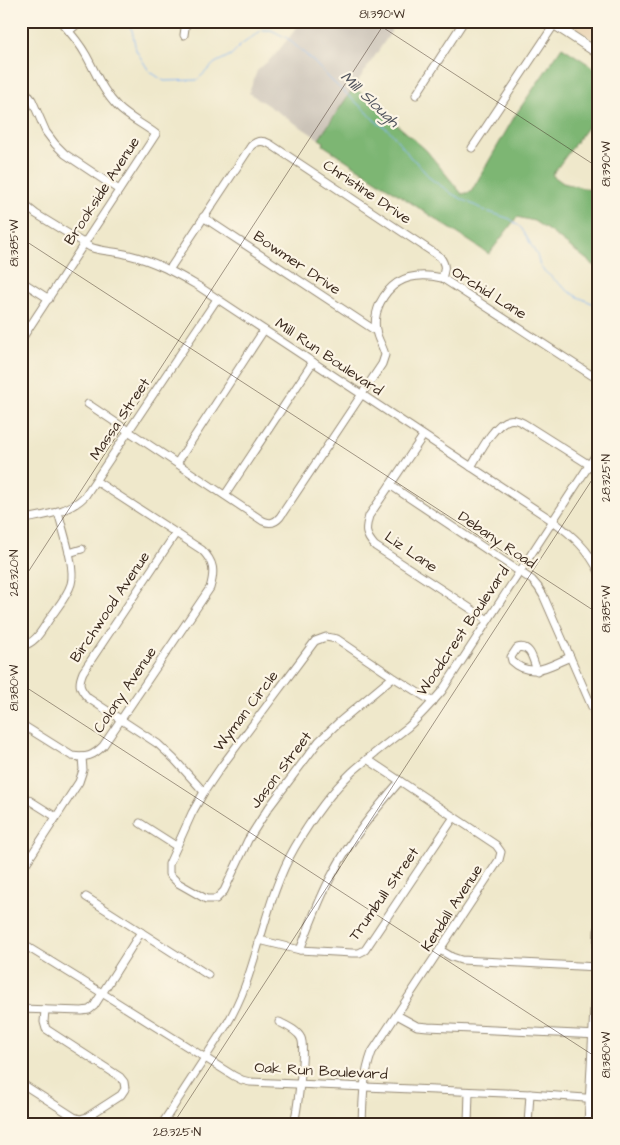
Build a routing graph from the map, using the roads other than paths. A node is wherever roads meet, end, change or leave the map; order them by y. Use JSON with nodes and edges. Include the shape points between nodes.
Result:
{"nodes":[{"id":1,"x":60,"y":21,"type":"edge"},
{"id":2,"x":81,"y":21,"type":"edge"},
{"id":3,"x":186,"y":21,"type":"edge"},
{"id":4,"x":464,"y":21,"type":"edge"},
{"id":5,"x":551,"y":23,"type":"edge"},
{"id":6,"x":69,"y":31,"type":"junction"},
{"id":7,"x":184,"y":35,"type":"dead end"},
{"id":8,"x":599,"y":54,"type":"edge"},
{"id":9,"x":21,"y":85,"type":"edge"},
{"id":10,"x":416,"y":95,"type":"dead end"},
{"id":11,"x":472,"y":148,"type":"dead end"},
{"id":12,"x":119,"y":190,"type":"junction"},
{"id":13,"x":21,"y":202,"type":"edge"},
{"id":14,"x":203,"y":217,"type":"junction"},
{"id":15,"x":85,"y":244,"type":"junction"},
{"id":16,"x":169,"y":270,"type":"junction"},
{"id":17,"x":442,"y":278,"type":"junction"},
{"id":18,"x":21,"y":281,"type":"edge"},
{"id":19,"x":49,"y":299,"type":"junction"},
{"id":20,"x":217,"y":299,"type":"junction"},
{"id":21,"x":264,"y":330,"type":"junction"},
{"id":22,"x":376,"y":331,"type":"junction"},
{"id":23,"x":21,"y":340,"type":"edge"},
{"id":24,"x":313,"y":362,"type":"junction"},
{"id":25,"x":599,"y":380,"type":"edge"},
{"id":26,"x":361,"y":394,"type":"junction"},
{"id":27,"x":88,"y":404,"type":"dead end"},
{"id":28,"x":128,"y":431,"type":"junction"},
{"id":29,"x":423,"y":436,"type":"junction"},
{"id":30,"x":599,"y":450,"type":"edge"},
{"id":31,"x":177,"y":463,"type":"junction"},
{"id":32,"x":589,"y":465,"type":"junction"},
{"id":33,"x":471,"y":467,"type":"junction"},
{"id":34,"x":599,"y":472,"type":"edge"},
{"id":35,"x":96,"y":481,"type":"junction"},
{"id":36,"x":390,"y":485,"type":"junction"},
{"id":37,"x":225,"y":495,"type":"junction"},
{"id":38,"x":58,"y":511,"type":"junction"},
{"id":39,"x":21,"y":520,"type":"edge"},
{"id":40,"x":553,"y":521,"type":"junction"},
{"id":41,"x":176,"y":533,"type":"junction"},
{"id":42,"x":82,"y":550,"type":"dead end"},
{"id":43,"x":69,"y":553,"type":"junction"},
{"id":44,"x":520,"y":572,"type":"junction"},
{"id":45,"x":599,"y":572,"type":"edge"},
{"id":46,"x":488,"y":620,"type":"junction"},
{"id":47,"x":21,"y":647,"type":"edge"},
{"id":48,"x":570,"y":657,"type":"junction"},
{"id":49,"x":536,"y":671,"type":"dead end"},
{"id":50,"x":394,"y":677,"type":"junction"},
{"id":51,"x":433,"y":702,"type":"junction"},
{"id":52,"x":121,"y":719,"type":"junction"},
{"id":53,"x":599,"y":723,"type":"edge"},
{"id":54,"x":21,"y":724,"type":"edge"},
{"id":55,"x":82,"y":757,"type":"junction"},
{"id":56,"x":367,"y":759,"type":"junction"},
{"id":57,"x":400,"y":781,"type":"junction"},
{"id":58,"x":204,"y":792,"type":"junction"},
{"id":59,"x":21,"y":795,"type":"edge"},
{"id":60,"x":599,"y":812,"type":"edge"},
{"id":61,"x":454,"y":816,"type":"junction"},
{"id":62,"x":56,"y":817,"type":"junction"},
{"id":63,"x":140,"y":823,"type":"dead end"},
{"id":64,"x":597,"y":834,"type":"edge"},
{"id":65,"x":176,"y":846,"type":"junction"},
{"id":66,"x":21,"y":872,"type":"edge"},
{"id":67,"x":86,"y":897,"type":"dead end"},
{"id":68,"x":216,"y":899,"type":"joint"},
{"id":69,"x":599,"y":928,"type":"edge"},
{"id":70,"x":141,"y":932,"type":"junction"},
{"id":71,"x":259,"y":940,"type":"junction"},
{"id":72,"x":21,"y":943,"type":"edge"},
{"id":73,"x":300,"y":950,"type":"junction"},
{"id":74,"x":440,"y":950,"type":"junction"},
{"id":75,"x":597,"y":966,"type":"edge"},
{"id":76,"x":208,"y":975,"type":"dead end"},
{"id":77,"x":102,"y":993,"type":"junction"},
{"id":78,"x":21,"y":1009,"type":"edge"},
{"id":79,"x":44,"y":1010,"type":"junction"},
{"id":80,"x":397,"y":1015,"type":"junction"},
{"id":81,"x":279,"y":1022,"type":"dead end"},
{"id":82,"x":596,"y":1035,"type":"edge"},
{"id":83,"x":205,"y":1058,"type":"junction"},
{"id":84,"x":21,"y":1083,"type":"edge"},
{"id":85,"x":300,"y":1084,"type":"junction"},
{"id":86,"x":363,"y":1087,"type":"junction"},
{"id":87,"x":469,"y":1092,"type":"junction"},
{"id":88,"x":530,"y":1094,"type":"junction"},
{"id":89,"x":590,"y":1098,"type":"junction"},
{"id":90,"x":599,"y":1099,"type":"edge"},
{"id":91,"x":162,"y":1124,"type":"edge"},
{"id":92,"x":294,"y":1124,"type":"edge"},
{"id":93,"x":362,"y":1124,"type":"edge"},
{"id":94,"x":468,"y":1124,"type":"edge"},
{"id":95,"x":528,"y":1124,"type":"edge"},
{"id":96,"x":588,"y":1124,"type":"edge"}],
"edges":[{"from":1,"to":6,"type":"street","name":"Brookside Avenue"},
{"from":2,"to":6,"type":"street"},
{"from":3,"to":7,"type":"street"},
{"from":4,"to":10,"type":"street"},
{"from":5,"to":8,"type":"main road"},
{"from":5,"to":11,"type":"street"},
{"from":6,"to":12,"type":"street","name":"Brookside Avenue","via":[[86,54],[109,97],[156,134]]},
{"from":9,"to":12,"type":"street","via":[[55,144]]},
{"from":12,"to":15,"type":"street","name":"Brookside Avenue"},
{"from":13,"to":15,"type":"street","name":"Mill Run Boulevard"},
{"from":14,"to":16,"type":"street"},
{"from":14,"to":17,"type":"street","name":"Christine Drive","via":[[250,146],[259,140],[265,141],[440,257],[445,269]]},
{"from":14,"to":22,"type":"street","name":"Bowmer Drive"},
{"from":15,"to":16,"type":"street","name":"Mill Run Boulevard","via":[[137,257]]},
{"from":15,"to":19,"type":"street","name":"Brookside Avenue"},
{"from":16,"to":20,"type":"street","name":"Mill Run Boulevard"},
{"from":17,"to":22,"type":"street","name":"Orchid Lane","via":[[412,276],[389,289],[376,311]]},
{"from":17,"to":25,"type":"street","name":"Orchid Lane"},
{"from":18,"to":19,"type":"street"},
{"from":19,"to":23,"type":"street","name":"Brookside Avenue"},
{"from":20,"to":21,"type":"street","name":"Mill Run Boulevard"},
{"from":20,"to":28,"type":"street","name":"Massa Street"},
{"from":21,"to":24,"type":"street","name":"Mill Run Boulevard"},
{"from":21,"to":31,"type":"street"},
{"from":22,"to":26,"type":"street","name":"Orchid Lane","via":[[386,355]]},
{"from":24,"to":26,"type":"street","name":"Mill Run Boulevard"},
{"from":24,"to":37,"type":"street"},
{"from":26,"to":29,"type":"street","name":"Mill Run Boulevard"},
{"from":26,"to":37,"type":"street","name":"Orchid Lane","via":[[277,521],[264,521]]},
{"from":27,"to":28,"type":"street"},
{"from":28,"to":31,"type":"street"},
{"from":28,"to":35,"type":"street","name":"Massa Street"},
{"from":29,"to":33,"type":"street","name":"Mill Run Boulevard"},
{"from":29,"to":36,"type":"street","name":"Liz Lane"},
{"from":30,"to":32,"type":"street","name":"Woodcrest Boulevard"},
{"from":31,"to":37,"type":"street"},
{"from":32,"to":33,"type":"street","via":[[528,426],[510,419],[495,428]]},
{"from":32,"to":34,"type":"street"},
{"from":32,"to":40,"type":"street","name":"Woodcrest Boulevard"},
{"from":33,"to":40,"type":"street","name":"Mill Run Boulevard"},
{"from":35,"to":38,"type":"street","name":"Massa Street","via":[[80,502]]},
{"from":35,"to":41,"type":"street"},
{"from":36,"to":44,"type":"street","name":"Debany Road"},
{"from":36,"to":46,"type":"street","name":"Liz Lane","via":[[370,516],[367,525],[369,539]]},
{"from":38,"to":39,"type":"street","name":"Massa Street"},
{"from":38,"to":43,"type":"street"},
{"from":40,"to":44,"type":"street","name":"Woodcrest Boulevard"},
{"from":40,"to":45,"type":"street","name":"Mill Run Boulevard","via":[[576,539]]},
{"from":41,"to":52,"type":"street","name":"Colony Avenue","via":[[208,556],[213,576],[210,588]]},
{"from":41,"to":52,"type":"street","name":"Birchwood Avenue","via":[[80,680],[82,692],[88,698]]},
{"from":42,"to":43,"type":"street"},
{"from":43,"to":47,"type":"street","via":[[73,574],[67,593],[36,639]]},
{"from":44,"to":46,"type":"street","name":"Woodcrest Boulevard"},
{"from":44,"to":48,"type":"street","name":"Debany Road","via":[[532,580],[543,595]]},
{"from":46,"to":51,"type":"street","name":"Woodcrest Boulevard"},
{"from":48,"to":49,"type":"street"},
{"from":48,"to":53,"type":"street","name":"Debany Road"},
{"from":50,"to":51,"type":"street","name":"Wyman Circle"},
{"from":50,"to":58,"type":"street","name":"Wyman Circle","via":[[337,639],[326,637],[315,641]]},
{"from":50,"to":68,"type":"street","name":"Jason Street","via":[[319,741],[267,810],[248,840],[224,891]]},
{"from":51,"to":56,"type":"street","name":"Woodcrest Boulevard"},
{"from":52,"to":55,"type":"street","name":"Colony Avenue","via":[[103,746],[94,754]]},
{"from":52,"to":58,"type":"street","name":"Birchwood Avenue","via":[[158,744]]},
{"from":54,"to":55,"type":"street","via":[[64,752]]},
{"from":55,"to":62,"type":"street","via":[[83,770],[79,782]]},
{"from":56,"to":57,"type":"street","name":"Kendall Avenue"},
{"from":56,"to":71,"type":"street","name":"Woodcrest Boulevard","via":[[325,802],[298,842],[280,877]]},
{"from":57,"to":61,"type":"street","name":"Kendall Avenue"},
{"from":57,"to":73,"type":"street","via":[[372,814],[332,874]]},
{"from":58,"to":65,"type":"street","name":"Wyman Circle"},
{"from":59,"to":62,"type":"street"},
{"from":60,"to":64,"type":"street"},
{"from":61,"to":73,"type":"street","name":"Trumbull Street","via":[[365,950],[359,953]]},
{"from":61,"to":74,"type":"street","name":"Kendall Avenue","via":[[496,845],[501,852],[499,860]]},
{"from":62,"to":66,"type":"street"},
{"from":63,"to":65,"type":"street"},
{"from":65,"to":68,"type":"street","name":"Wyman Circle","via":[[168,864],[169,874],[206,899]]},
{"from":67,"to":70,"type":"street"},
{"from":69,"to":75,"type":"street"},
{"from":70,"to":76,"type":"street"},
{"from":70,"to":77,"type":"street"},
{"from":71,"to":73,"type":"street","name":"Trumbull Street"},
{"from":71,"to":83,"type":"street","name":"Woodcrest Boulevard","via":[[235,1009]]},
{"from":72,"to":77,"type":"street","name":"Oak Run Boulevard"},
{"from":74,"to":75,"type":"street","via":[[462,960]]},
{"from":74,"to":80,"type":"street","name":"Kendall Avenue"},
{"from":75,"to":82,"type":"street"},
{"from":77,"to":79,"type":"street","via":[[89,1010]]},
{"from":77,"to":83,"type":"street","name":"Oak Run Boulevard"},
{"from":78,"to":79,"type":"street"},
{"from":79,"to":84,"type":"street","via":[[46,1029],[120,1077],[125,1089],[122,1095],[80,1120]]},
{"from":80,"to":82,"type":"street","via":[[418,1026]]},
{"from":80,"to":86,"type":"street","name":"Kendall Avenue","via":[[372,1052]]},
{"from":81,"to":85,"type":"street","via":[[296,1031],[302,1041]]},
{"from":82,"to":89,"type":"street"},
{"from":83,"to":85,"type":"street","name":"Oak Run Boulevard","via":[[242,1080]]},
{"from":83,"to":91,"type":"street","name":"Woodcrest Boulevard"},
{"from":85,"to":86,"type":"street","name":"Oak Run Boulevard"},
{"from":85,"to":92,"type":"street"},
{"from":86,"to":87,"type":"street","name":"Oak Run Boulevard"},
{"from":86,"to":93,"type":"street","name":"Kendall Avenue"},
{"from":87,"to":88,"type":"street","name":"Oak Run Boulevard"},
{"from":87,"to":94,"type":"street"},
{"from":88,"to":89,"type":"street","name":"Oak Run Boulevard"},
{"from":88,"to":95,"type":"street"},
{"from":89,"to":90,"type":"street","name":"Oak Run Boulevard"},
{"from":89,"to":96,"type":"street"}]}
